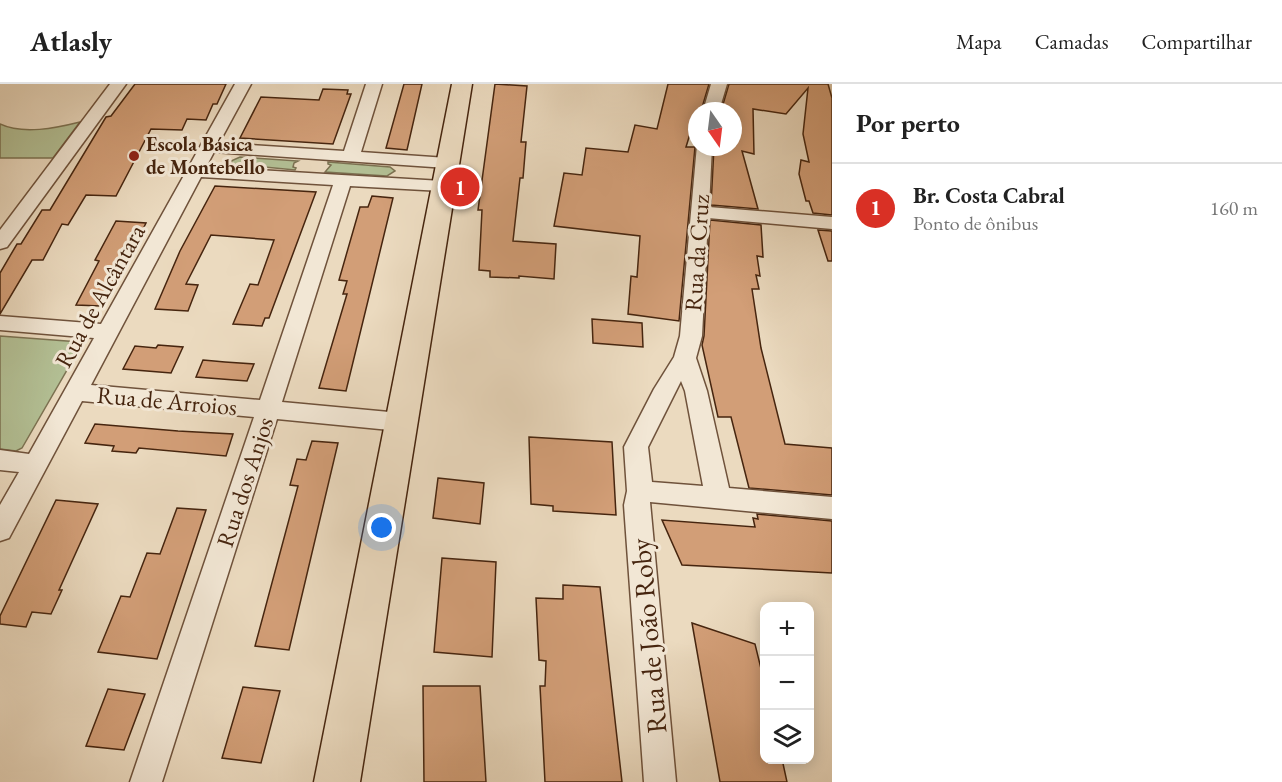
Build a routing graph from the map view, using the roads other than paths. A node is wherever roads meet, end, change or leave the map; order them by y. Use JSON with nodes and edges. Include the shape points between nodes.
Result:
{"nodes":[{"id":1,"x":118,"y":84,"type":"edge"},
{"id":2,"x":243,"y":84,"type":"edge"},
{"id":3,"x":374,"y":84,"type":"edge"},
{"id":4,"x":462,"y":84,"type":"edge"},
{"id":5,"x":719,"y":84,"type":"edge"},
{"id":6,"x":714,"y":102,"type":"edge"},
{"id":7,"x":208,"y":147,"type":"junction"},
{"id":8,"x":703,"y":156,"type":"edge"},
{"id":9,"x":351,"y":157,"type":"junction"},
{"id":10,"x":196,"y":172,"type":"junction"},
{"id":11,"x":445,"y":175,"type":"junction"},
{"id":12,"x":343,"y":181,"type":"junction"},
{"id":13,"x":700,"y":212,"type":"junction"},
{"id":14,"x":832,"y":223,"type":"edge"},
{"id":15,"x":0,"y":243,"type":"edge"},
{"id":16,"x":0,"y":323,"type":"edge"},
{"id":17,"x":110,"y":332,"type":"junction"},
{"id":18,"x":686,"y":358,"type":"junction"},
{"id":19,"x":77,"y":392,"type":"junction"},
{"id":20,"x":269,"y":411,"type":"junction"},
{"id":21,"x":400,"y":422,"type":"junction"},
{"id":22,"x":0,"y":460,"type":"edge"},
{"id":23,"x":36,"y":464,"type":"junction"},
{"id":24,"x":640,"y":491,"type":"junction"},
{"id":25,"x":718,"y":498,"type":"junction"},
{"id":26,"x":832,"y":508,"type":"edge"},
{"id":27,"x":0,"y":530,"type":"edge"},
{"id":28,"x":146,"y":782,"type":"edge"},
{"id":29,"x":337,"y":782,"type":"edge"},
{"id":30,"x":660,"y":782,"type":"edge"}],
"edges":[{"from":1,"to":15,"type":"street"},
{"from":2,"to":7,"type":"street","name":"Rua de Alcântara"},
{"from":3,"to":9,"type":"street"},
{"from":4,"to":11,"type":"main road"},
{"from":5,"to":6,"type":"street"},
{"from":7,"to":9,"type":"street"},
{"from":7,"to":10,"type":"street","name":"Rua de Alcântara"},
{"from":8,"to":13,"type":"street","name":"Rua da Cruz"},
{"from":9,"to":11,"type":"street"},
{"from":10,"to":12,"type":"street"},
{"from":10,"to":17,"type":"street","name":"Rua de Alcântara"},
{"from":11,"to":12,"type":"street"},
{"from":11,"to":21,"type":"main road"},
{"from":12,"to":20,"type":"street","name":"Rua dos Anjos"},
{"from":13,"to":14,"type":"street"},
{"from":13,"to":18,"type":"street","name":"Rua da Cruz","via":[[692,328]]},
{"from":16,"to":17,"type":"street"},
{"from":17,"to":19,"type":"street","name":"Rua de Alcântara"},
{"from":18,"to":24,"type":"street","name":"Rua da Cruz","via":[[665,389],[636,447]]},
{"from":18,"to":25,"type":"street","name":"Rua da Cruz"},
{"from":19,"to":20,"type":"street","name":"Rua de Arroios"},
{"from":19,"to":23,"type":"street","name":"Rua de Alcântara"},
{"from":20,"to":21,"type":"street","name":"Rua de Arroios"},
{"from":20,"to":28,"type":"street","name":"Rua dos Anjos"},
{"from":21,"to":29,"type":"main road"},
{"from":22,"to":23,"type":"street"},
{"from":23,"to":27,"type":"street","name":"Rua de Alcântara"},
{"from":24,"to":25,"type":"street"},
{"from":24,"to":30,"type":"street","name":"Rua de João Roby","via":[[637,505]]},
{"from":25,"to":26,"type":"street"}]}
